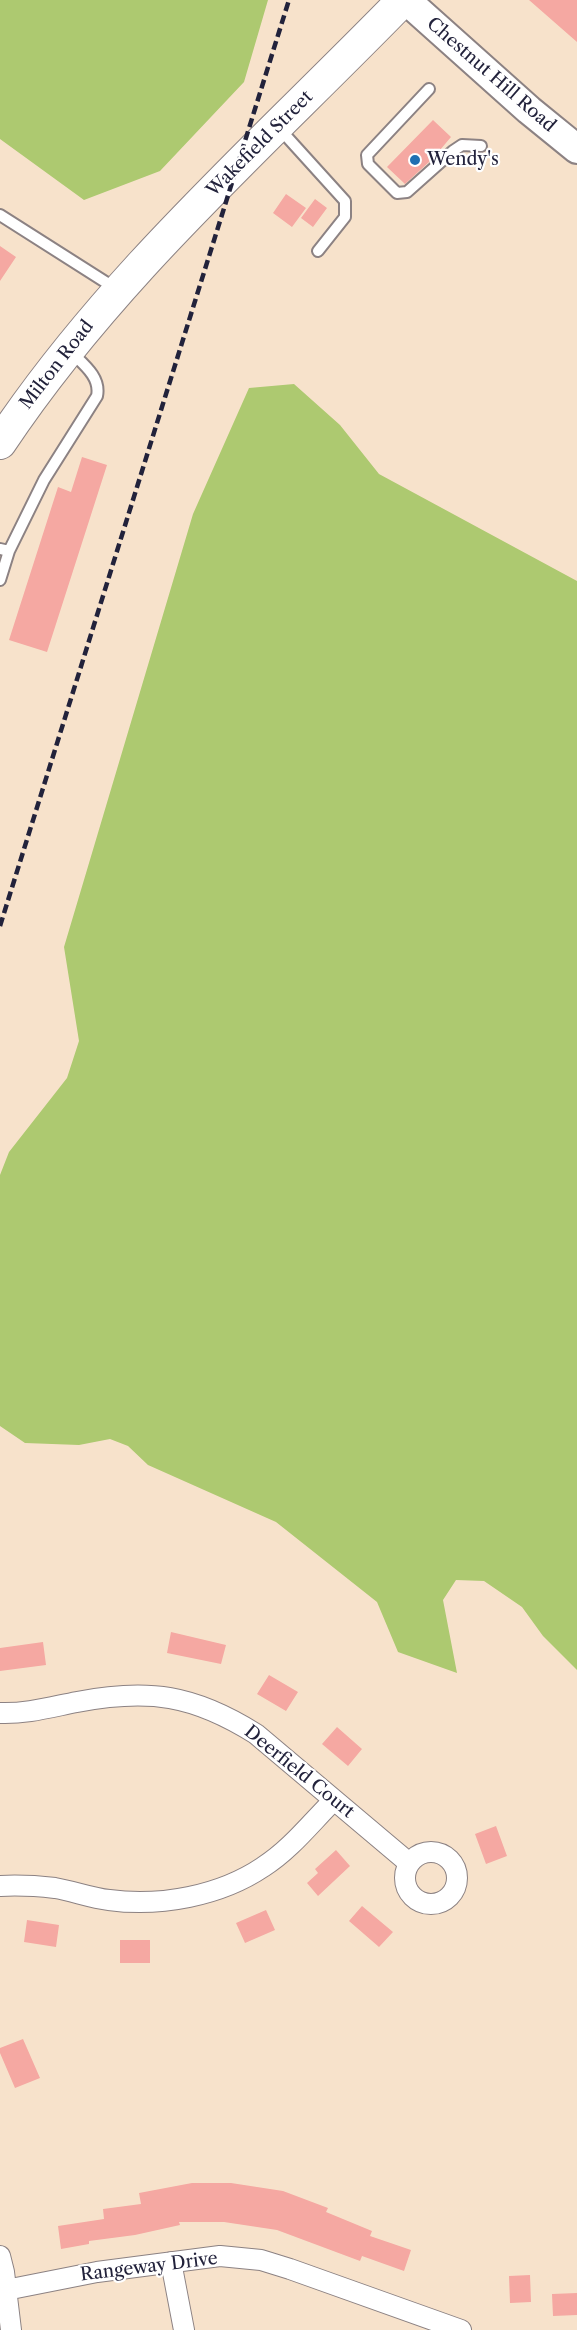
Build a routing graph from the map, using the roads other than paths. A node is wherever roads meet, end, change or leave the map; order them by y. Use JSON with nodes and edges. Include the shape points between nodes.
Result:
{"nodes":[{"id":1,"x":405,"y":0,"type":"edge"},
{"id":2,"x":429,"y":89,"type":"dead end"},
{"id":3,"x":278,"y":126,"type":"junction"},
{"id":4,"x":481,"y":146,"type":"dead end"},
{"id":5,"x":577,"y":149,"type":"edge"},
{"id":6,"x":0,"y":215,"type":"edge"},
{"id":7,"x":318,"y":251,"type":"dead end"},
{"id":8,"x":118,"y":290,"type":"junction"},
{"id":9,"x":68,"y":349,"type":"junction"},
{"id":10,"x":0,"y":443,"type":"edge"},
{"id":11,"x":4,"y":550,"type":"edge"},
{"id":12,"x":0,"y":580,"type":"edge"},
{"id":13,"x":0,"y":1713,"type":"edge"},
{"id":14,"x":333,"y":1801,"type":"junction"},
{"id":15,"x":409,"y":1863,"type":"dead end"},
{"id":16,"x":0,"y":1886,"type":"edge"},
{"id":17,"x":0,"y":2256,"type":"edge"},
{"id":18,"x":171,"y":2262,"type":"junction"},
{"id":19,"x":6,"y":2290,"type":"junction"},
{"id":20,"x":11,"y":2330,"type":"edge"},
{"id":21,"x":184,"y":2330,"type":"edge"},
{"id":22,"x":461,"y":2330,"type":"edge"}],
"edges":[{"from":1,"to":3,"type":"main road","name":"Wakefield Street"},
{"from":1,"to":5,"type":"street","name":"Chestnut Hill Road"},
{"from":2,"to":4,"type":"lane","via":[[367,155],[368,164],[397,193],[407,192],[453,151],[462,146]]},
{"from":3,"to":7,"type":"lane","via":[[345,201],[345,217]]},
{"from":3,"to":8,"type":"main road","name":"Wakefield Street"},
{"from":6,"to":8,"type":"lane"},
{"from":8,"to":9,"type":"main road","name":"Milton Road"},
{"from":9,"to":10,"type":"main road","name":"Milton Road"},
{"from":9,"to":11,"type":"lane","via":[[94,376],[97,396]]},
{"from":11,"to":12,"type":"lane"},
{"from":13,"to":14,"type":"street","name":"Deerfield Court","via":[[49,1709],[119,1695],[170,1697],[204,1707],[256,1734]]},
{"from":14,"to":15,"type":"street","name":"Deerfield Court"},
{"from":14,"to":16,"type":"street","via":[[264,1867],[210,1892],[132,1902],[57,1889]]},
{"from":17,"to":19,"type":"street"},
{"from":18,"to":19,"type":"street","name":"Rangeway Drive"},
{"from":18,"to":21,"type":"street"},
{"from":18,"to":22,"type":"street","name":"Rangeway Drive","via":[[220,2256],[261,2260]]},
{"from":19,"to":20,"type":"street"}]}
